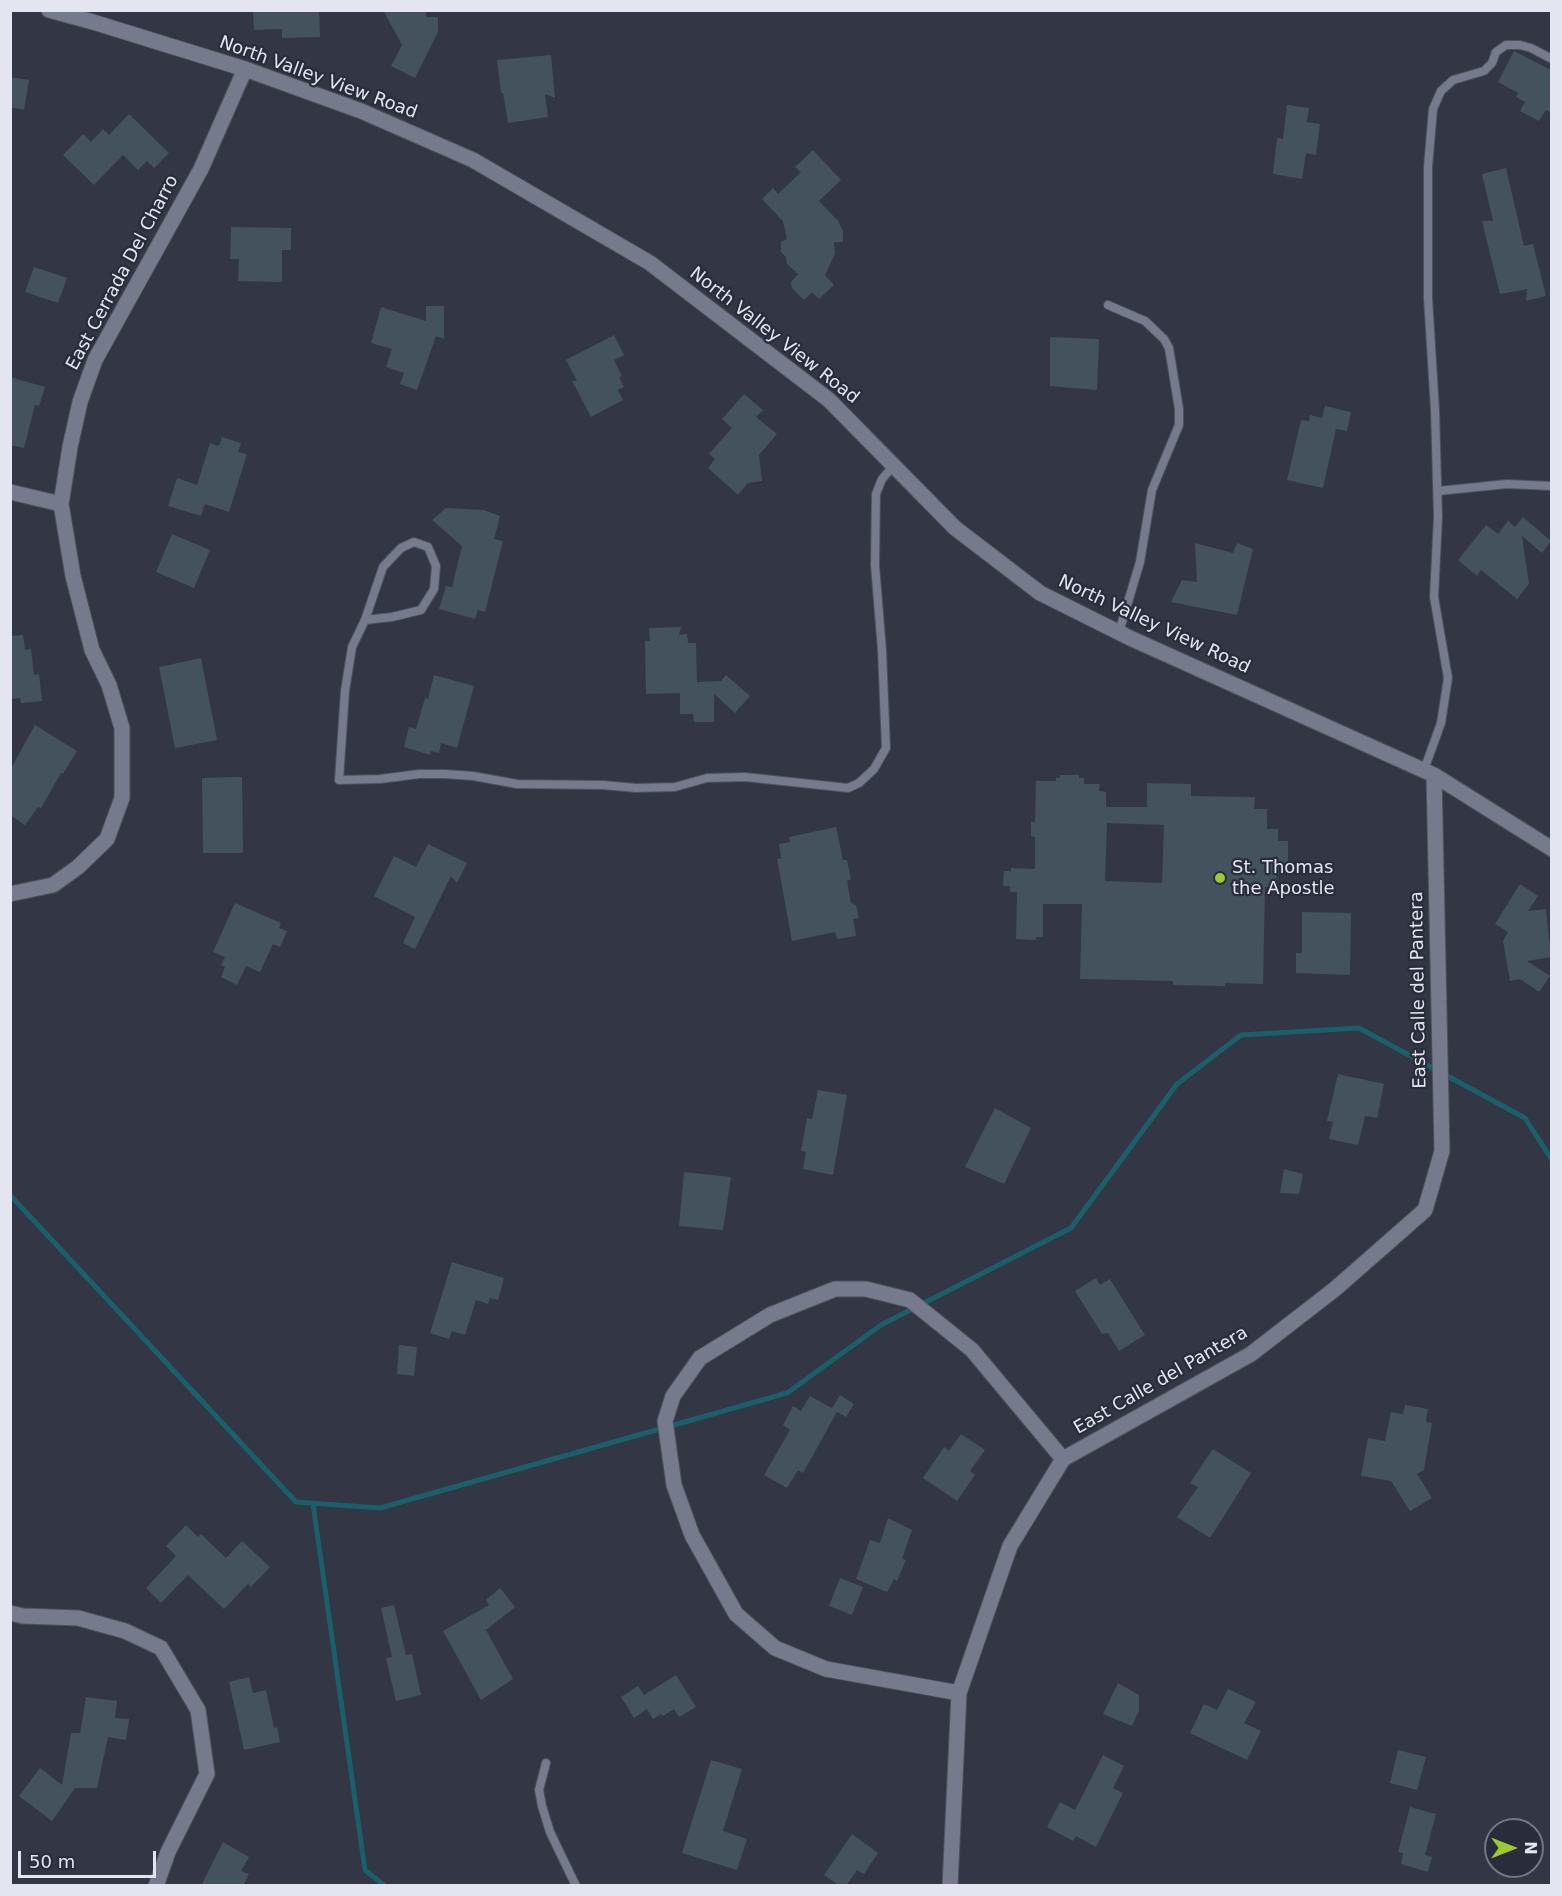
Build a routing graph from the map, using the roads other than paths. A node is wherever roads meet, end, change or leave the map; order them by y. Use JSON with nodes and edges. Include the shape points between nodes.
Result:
{"nodes":[{"id":1,"x":49,"y":10,"type":"edge"},
{"id":2,"x":1551,"y":59,"type":"edge"},
{"id":3,"x":245,"y":69,"type":"junction"},
{"id":4,"x":1108,"y":305,"type":"dead end"},
{"id":5,"x":894,"y":465,"type":"junction"},
{"id":6,"x":1551,"y":486,"type":"edge"},
{"id":7,"x":1438,"y":491,"type":"junction"},
{"id":8,"x":10,"y":492,"type":"edge"},
{"id":9,"x":61,"y":504,"type":"junction"},
{"id":10,"x":365,"y":620,"type":"junction"},
{"id":11,"x":1119,"y":632,"type":"junction"},
{"id":12,"x":1429,"y":773,"type":"junction"},
{"id":13,"x":1551,"y":849,"type":"edge"},
{"id":14,"x":10,"y":894,"type":"edge"},
{"id":15,"x":1063,"y":1459,"type":"junction"},
{"id":16,"x":10,"y":1613,"type":"edge"},
{"id":17,"x":959,"y":1693,"type":"junction"},
{"id":18,"x":546,"y":1763,"type":"dead end"},
{"id":19,"x":156,"y":1886,"type":"edge"},
{"id":20,"x":576,"y":1886,"type":"edge"},
{"id":21,"x":950,"y":1886,"type":"edge"}],
"edges":[{"from":1,"to":3,"type":"street","name":"North Valley View Road"},
{"from":2,"to":7,"type":"lane","via":[[1531,48],[1506,45],[1496,52],[1484,71],[1453,80],[1441,91],[1433,110],[1428,167],[1428,298]]},
{"from":3,"to":5,"type":"street","name":"North Valley View Road","via":[[361,111],[473,160],[650,263],[829,400]]},
{"from":3,"to":9,"type":"street","name":"East Cerrada Del Charro","via":[[201,169],[95,360],[80,402]]},
{"from":4,"to":11,"type":"lane","via":[[1145,321],[1164,339],[1179,409],[1179,424],[1152,490],[1140,562]]},
{"from":5,"to":10,"type":"lane","via":[[876,494],[875,565],[886,748],[874,769],[848,788],[745,777],[636,788],[517,784],[445,774],[339,780],[348,669],[352,647]]},
{"from":5,"to":11,"type":"street","name":"North Valley View Road","via":[[956,528],[1040,592]]},
{"from":6,"to":7,"type":"lane","via":[[1507,484]]},
{"from":7,"to":12,"type":"lane","via":[[1434,597],[1448,678]]},
{"from":8,"to":9,"type":"street"},
{"from":9,"to":14,"type":"street","via":[[73,576],[92,650],[122,728],[122,798],[107,840],[78,867],[53,885]]},
{"from":10,"to":10,"type":"lane","via":[[421,610],[434,589],[436,566],[428,547],[414,542],[401,548],[383,567]]},
{"from":11,"to":12,"type":"street","name":"North Valley View Road"},
{"from":12,"to":13,"type":"street","name":"North Valley View Road"},
{"from":12,"to":15,"type":"street","name":"East Calle del Pantera","via":[[1442,1151],[1425,1210],[1251,1354]]},
{"from":15,"to":17,"type":"street","name":"East Calle del Pantera","via":[[1010,1546]]},
{"from":15,"to":17,"type":"street","via":[[972,1350],[910,1300],[866,1289],[835,1289],[770,1315],[700,1358],[673,1395],[665,1421],[674,1485],[693,1536],[736,1614],[775,1648],[826,1669]]},
{"from":16,"to":19,"type":"street","via":[[78,1618],[125,1631],[161,1648],[198,1710],[207,1774],[168,1851]]},
{"from":17,"to":21,"type":"street","name":"East Calle del Pantera"},
{"from":18,"to":20,"type":"lane","via":[[539,1790],[542,1806]]}]}
